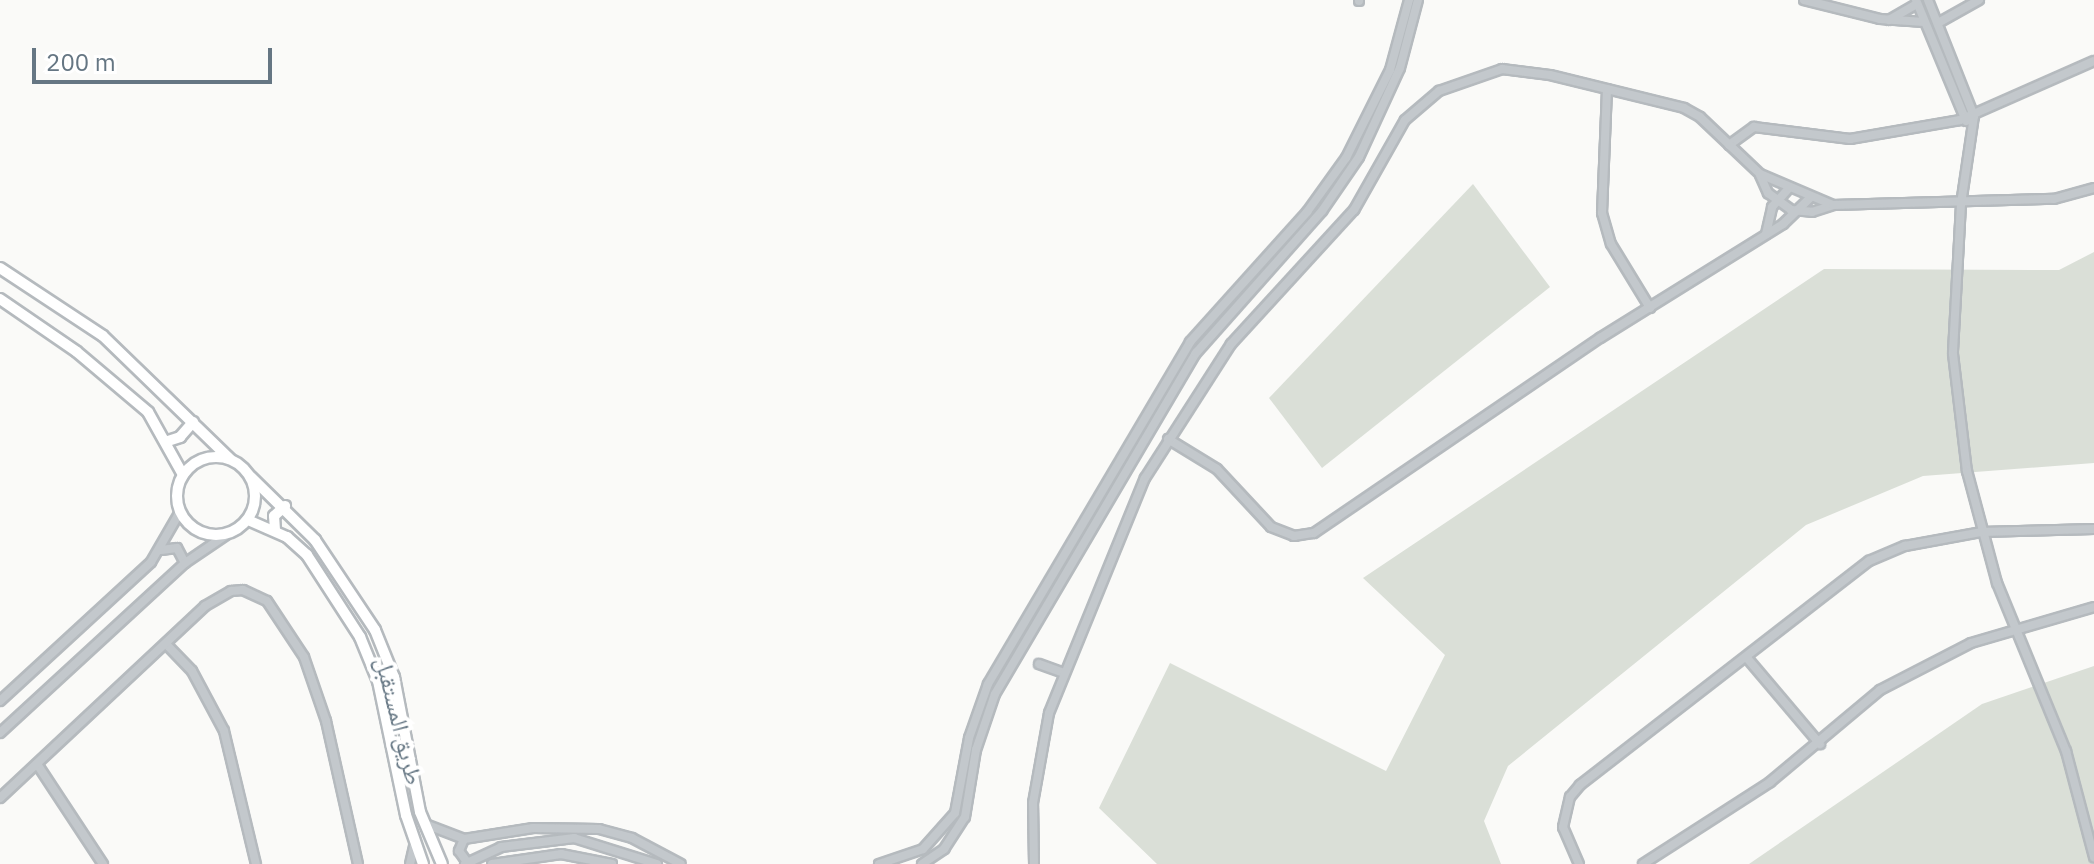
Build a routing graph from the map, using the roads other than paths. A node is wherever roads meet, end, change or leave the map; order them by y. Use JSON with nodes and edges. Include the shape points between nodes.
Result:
{"nodes":[{"id":1,"x":1409,"y":0,"type":"edge"},
{"id":2,"x":1418,"y":0,"type":"edge"},
{"id":3,"x":1804,"y":0,"type":"edge"},
{"id":4,"x":1928,"y":0,"type":"edge"},
{"id":5,"x":1979,"y":0,"type":"edge"},
{"id":6,"x":1917,"y":2,"type":"edge"},
{"id":7,"x":1933,"y":13,"type":"junction"},
{"id":8,"x":1946,"y":14,"type":"junction"},
{"id":9,"x":1888,"y":21,"type":"junction"},
{"id":10,"x":1924,"y":22,"type":"junction"},
{"id":11,"x":1938,"y":23,"type":"junction"},
{"id":12,"x":1948,"y":46,"type":"junction"},
{"id":13,"x":1937,"y":50,"type":"junction"},
{"id":14,"x":2094,"y":61,"type":"edge"},
{"id":15,"x":1607,"y":89,"type":"junction"},
{"id":16,"x":1967,"y":92,"type":"junction"},
{"id":17,"x":1956,"y":95,"type":"junction"},
{"id":18,"x":1970,"y":118,"type":"junction"},
{"id":19,"x":1729,"y":145,"type":"junction"},
{"id":20,"x":1760,"y":174,"type":"junction"},
{"id":21,"x":2094,"y":188,"type":"edge"},
{"id":22,"x":1788,"y":189,"type":"junction"},
{"id":23,"x":1810,"y":198,"type":"junction"},
{"id":24,"x":1775,"y":201,"type":"junction"},
{"id":25,"x":1961,"y":204,"type":"junction"},
{"id":26,"x":1833,"y":205,"type":"junction"},
{"id":27,"x":1800,"y":212,"type":"junction"},
{"id":28,"x":1766,"y":234,"type":"junction"},
{"id":29,"x":0,"y":268,"type":"edge"},
{"id":30,"x":0,"y":299,"type":"edge"},
{"id":31,"x":1650,"y":308,"type":"junction"},
{"id":32,"x":193,"y":422,"type":"junction"},
{"id":33,"x":1168,"y":439,"type":"junction"},
{"id":34,"x":168,"y":441,"type":"junction"},
{"id":35,"x":1126,"y":458,"type":"junction"},
{"id":36,"x":230,"y":459,"type":"junction"},
{"id":37,"x":183,"y":475,"type":"junction"},
{"id":38,"x":251,"y":477,"type":"junction"},
{"id":39,"x":285,"y":506,"type":"junction"},
{"id":40,"x":180,"y":512,"type":"junction"},
{"id":41,"x":248,"y":520,"type":"junction"},
{"id":42,"x":2094,"y":529,"type":"edge"},
{"id":43,"x":275,"y":530,"type":"junction"},
{"id":44,"x":1981,"y":532,"type":"junction"},
{"id":45,"x":226,"y":535,"type":"junction"},
{"id":46,"x":160,"y":551,"type":"junction"},
{"id":47,"x":185,"y":563,"type":"junction"},
{"id":48,"x":2094,"y":607,"type":"edge"},
{"id":49,"x":2014,"y":627,"type":"junction"},
{"id":50,"x":166,"y":644,"type":"junction"},
{"id":51,"x":1747,"y":658,"type":"junction"},
{"id":52,"x":1039,"y":664,"type":"dead end"},
{"id":53,"x":1064,"y":673,"type":"junction"},
{"id":54,"x":0,"y":701,"type":"edge"},
{"id":55,"x":0,"y":733,"type":"edge"},
{"id":56,"x":1820,"y":744,"type":"junction"},
{"id":57,"x":37,"y":764,"type":"junction"},
{"id":58,"x":0,"y":798,"type":"edge"},
{"id":59,"x":425,"y":824,"type":"junction"},
{"id":60,"x":464,"y":839,"type":"junction"},
{"id":61,"x":414,"y":846,"type":"junction"},
{"id":62,"x":2094,"y":857,"type":"edge"},
{"id":63,"x":466,"y":863,"type":"edge"},
{"id":64,"x":103,"y":864,"type":"edge"},
{"id":65,"x":256,"y":864,"type":"edge"},
{"id":66,"x":358,"y":864,"type":"edge"},
{"id":67,"x":410,"y":864,"type":"edge"},
{"id":68,"x":423,"y":864,"type":"edge"},
{"id":69,"x":442,"y":864,"type":"edge"},
{"id":70,"x":492,"y":864,"type":"edge"},
{"id":71,"x":502,"y":864,"type":"edge"},
{"id":72,"x":612,"y":864,"type":"edge"},
{"id":73,"x":657,"y":864,"type":"edge"},
{"id":74,"x":681,"y":864,"type":"edge"},
{"id":75,"x":879,"y":864,"type":"edge"},
{"id":76,"x":922,"y":864,"type":"edge"},
{"id":77,"x":1034,"y":864,"type":"edge"},
{"id":78,"x":1579,"y":864,"type":"edge"},
{"id":79,"x":1643,"y":864,"type":"edge"}],
"edges":[{"from":1,"to":35,"type":"street","via":[[1390,70],[1346,158],[1307,212],[1190,342]]},
{"from":2,"to":35,"type":"street","via":[[1400,68],[1359,157],[1322,211],[1196,353]]},
{"from":3,"to":9,"type":"street"},
{"from":4,"to":7,"type":"street"},
{"from":5,"to":8,"type":"street"},
{"from":6,"to":9,"type":"street"},
{"from":6,"to":10,"type":"street"},
{"from":7,"to":8,"type":"street"},
{"from":7,"to":11,"type":"street"},
{"from":8,"to":11,"type":"street"},
{"from":9,"to":10,"type":"street"},
{"from":10,"to":13,"type":"street"},
{"from":11,"to":12,"type":"street"},
{"from":12,"to":13,"type":"street"},
{"from":12,"to":16,"type":"street"},
{"from":13,"to":17,"type":"street"},
{"from":14,"to":18,"type":"street"},
{"from":15,"to":19,"type":"street","via":[[1684,108]]},
{"from":15,"to":31,"type":"street","via":[[1602,213],[1611,244]]},
{"from":15,"to":33,"type":"street","via":[[1502,69],[1459,80],[1421,104],[1405,120],[1354,210],[1231,344]]},
{"from":16,"to":17,"type":"street"},
{"from":16,"to":18,"type":"street"},
{"from":17,"to":18,"type":"street"},
{"from":18,"to":19,"type":"street","via":[[1850,139],[1754,127]]},
{"from":18,"to":25,"type":"street"},
{"from":19,"to":20,"type":"street"},
{"from":20,"to":22,"type":"street"},
{"from":20,"to":24,"type":"street"},
{"from":21,"to":25,"type":"street","via":[[2054,199]]},
{"from":22,"to":23,"type":"street"},
{"from":22,"to":24,"type":"street"},
{"from":23,"to":26,"type":"street"},
{"from":23,"to":27,"type":"street"},
{"from":24,"to":27,"type":"street"},
{"from":24,"to":28,"type":"street"},
{"from":25,"to":26,"type":"street"},
{"from":25,"to":44,"type":"street","via":[[1955,389]]},
{"from":26,"to":27,"type":"street"},
{"from":27,"to":28,"type":"street"},
{"from":28,"to":31,"type":"street"},
{"from":29,"to":32,"type":"main road","via":[[103,336]]},
{"from":30,"to":34,"type":"main road","via":[[110,378],[148,412]]},
{"from":31,"to":33,"type":"street","via":[[1306,535],[1271,527],[1217,469]]},
{"from":32,"to":34,"type":"main road","via":[[180,437]]},
{"from":32,"to":36,"type":"main road"},
{"from":33,"to":53,"type":"street","via":[[1125,518]]},
{"from":34,"to":37,"type":"main road"},
{"from":35,"to":75,"type":"street","via":[[988,684],[969,738],[955,813],[923,849]]},
{"from":35,"to":76,"type":"street","via":[[995,694],[980,735],[965,817],[944,849]]},
{"from":36,"to":37,"type":"main road","via":[[199,461]]},
{"from":36,"to":38,"type":"main road"},
{"from":37,"to":40,"type":"main road","via":[[177,497]]},
{"from":38,"to":39,"type":"main road","name":"طريق المستقبل"},
{"from":38,"to":41,"type":"main road","via":[[256,494]]},
{"from":39,"to":43,"type":"main road","via":[[274,516]]},
{"from":39,"to":59,"type":"main road","name":"طريق المستقبل","via":[[375,630],[394,677]]},
{"from":40,"to":45,"type":"main road","via":[[199,532]]},
{"from":40,"to":46,"type":"street"},
{"from":41,"to":43,"type":"main road","name":"طريق المستقبل"},
{"from":41,"to":45,"type":"main road"},
{"from":42,"to":44,"type":"street"},
{"from":43,"to":61,"type":"main road","name":"طريق المستقبل","via":[[307,555],[360,637],[378,681]]},
{"from":44,"to":49,"type":"street"},
{"from":44,"to":51,"type":"street","via":[[1905,546],[1869,561]]},
{"from":45,"to":47,"type":"street"},
{"from":46,"to":47,"type":"street","via":[[177,548]]},
{"from":46,"to":54,"type":"street"},
{"from":47,"to":55,"type":"street"},
{"from":48,"to":49,"type":"street"},
{"from":49,"to":56,"type":"street","via":[[1957,649],[1880,690]]},
{"from":49,"to":62,"type":"street","via":[[2066,751]]},
{"from":50,"to":57,"type":"street"},
{"from":50,"to":65,"type":"street","via":[[192,671],[224,731]]},
{"from":50,"to":66,"type":"street","via":[[205,606],[231,591],[267,601],[304,657],[315,686]]},
{"from":51,"to":56,"type":"street"},
{"from":51,"to":78,"type":"street","via":[[1570,797],[1563,827]]},
{"from":52,"to":53,"type":"street"},
{"from":53,"to":77,"type":"street","via":[[1038,753]]},
{"from":56,"to":79,"type":"street"},
{"from":57,"to":58,"type":"street"},
{"from":57,"to":64,"type":"street"},
{"from":59,"to":60,"type":"street"},
{"from":59,"to":69,"type":"main road","name":"طريق المستقبل"},
{"from":60,"to":63,"type":"street","via":[[459,851]]},
{"from":60,"to":74,"type":"street","via":[[533,828],[599,829],[632,838]]},
{"from":61,"to":67,"type":"street"},
{"from":61,"to":68,"type":"main road","name":"طريق المستقبل"},
{"from":63,"to":73,"type":"street","via":[[525,841],[574,838]]},
{"from":70,"to":71,"type":"street"},
{"from":71,"to":72,"type":"street","via":[[561,854]]}]}
